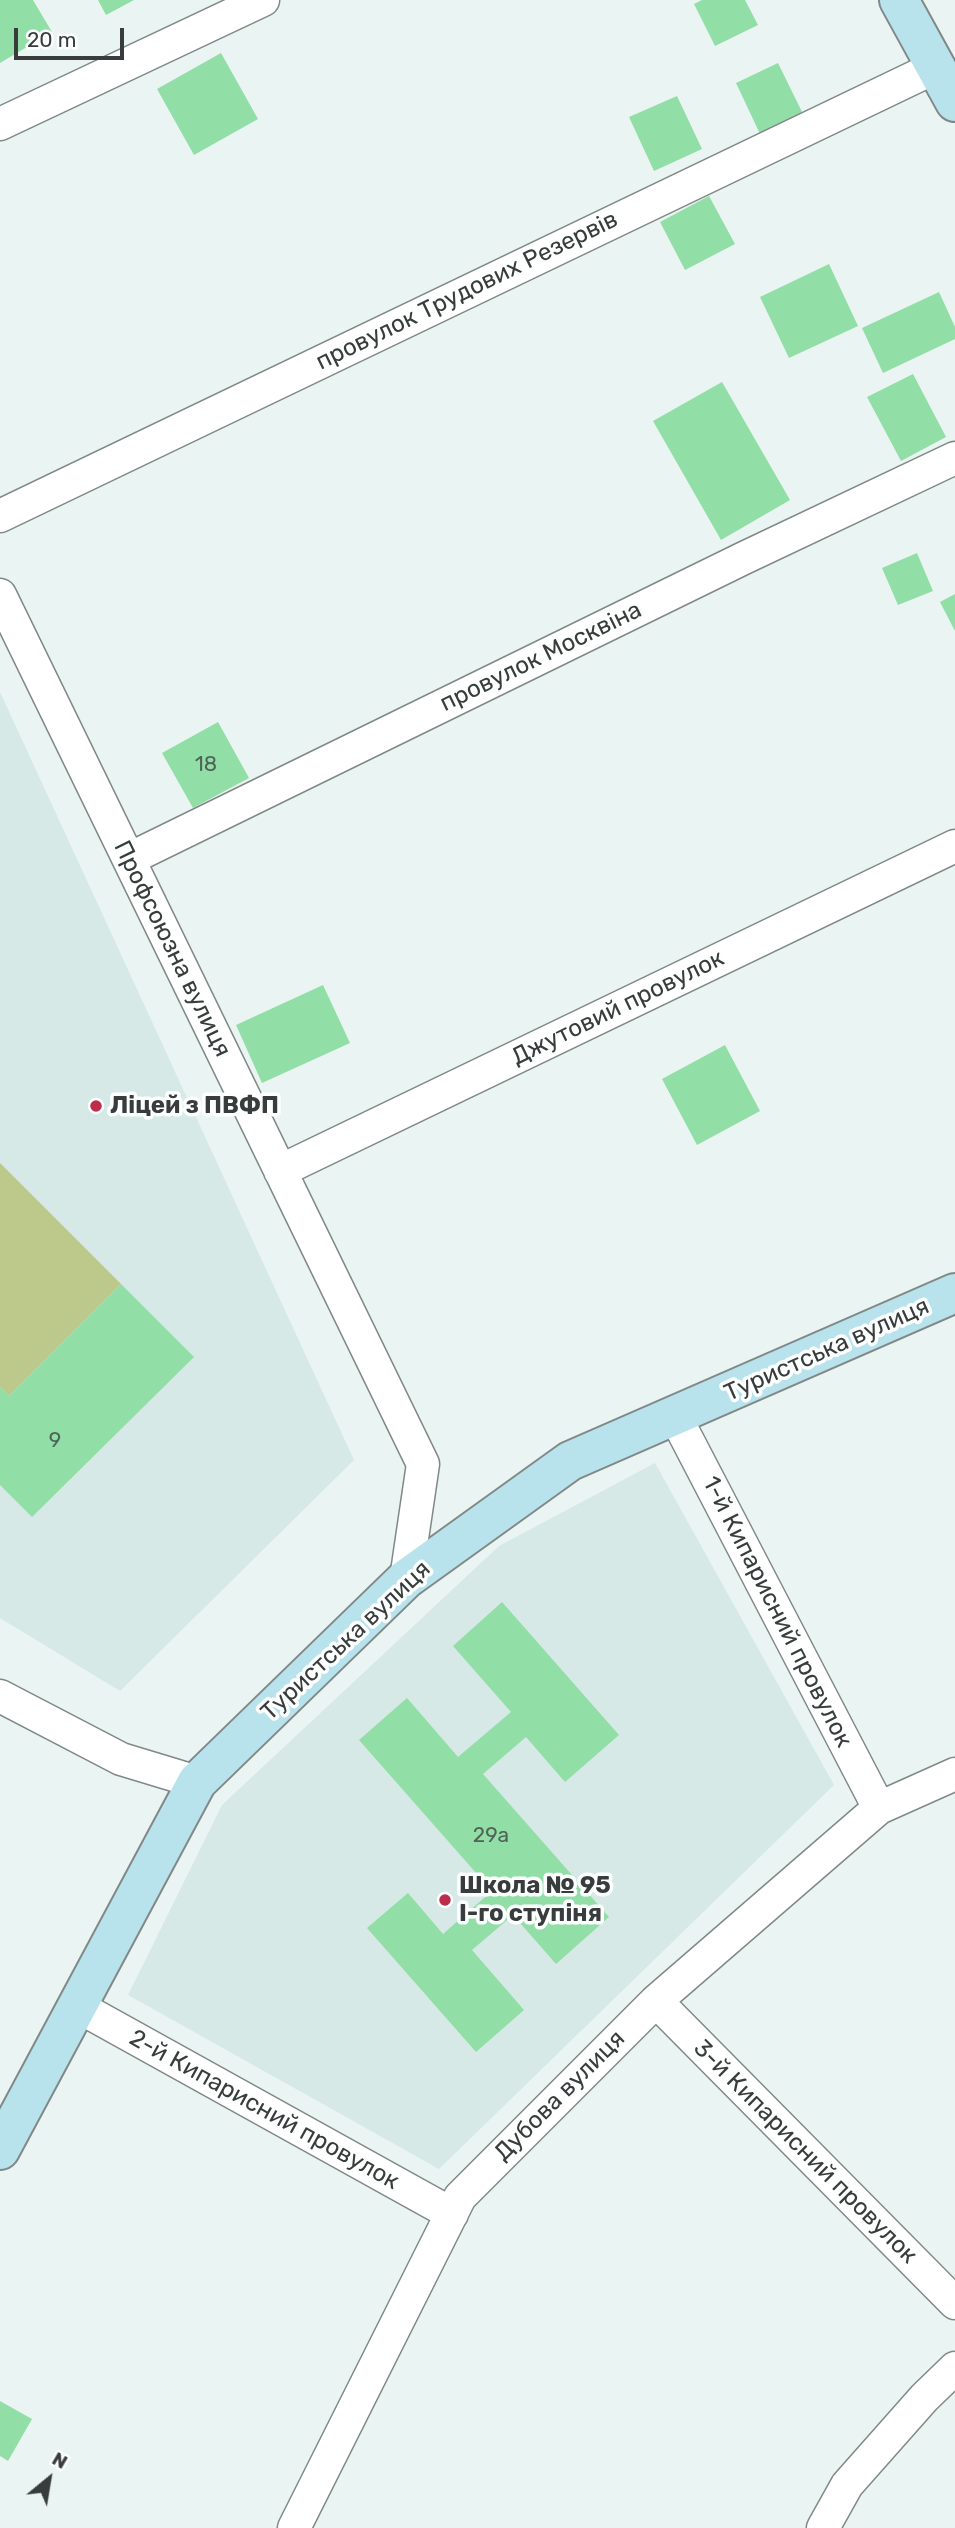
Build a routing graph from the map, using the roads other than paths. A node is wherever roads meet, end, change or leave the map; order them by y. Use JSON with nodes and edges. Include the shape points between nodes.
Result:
{"nodes":[{"id":1,"x":262,"y":0,"type":"edge"},
{"id":2,"x":899,"y":0,"type":"edge"},
{"id":3,"x":936,"y":67,"type":"junction"},
{"id":4,"x":955,"y":102,"type":"edge"},
{"id":5,"x":0,"y":124,"type":"edge"},
{"id":6,"x":955,"y":458,"type":"edge"},
{"id":7,"x":0,"y":516,"type":"edge"},
{"id":8,"x":0,"y":595,"type":"edge"},
{"id":9,"x":955,"y":846,"type":"edge"},
{"id":10,"x":129,"y":859,"type":"junction"},
{"id":11,"x":280,"y":1171,"type":"junction"},
{"id":12,"x":955,"y":1293,"type":"edge"},
{"id":13,"x":675,"y":1416,"type":"junction"},
{"id":14,"x":406,"y":1579,"type":"junction"},
{"id":15,"x":0,"y":1696,"type":"edge"},
{"id":16,"x":955,"y":1774,"type":"edge"},
{"id":17,"x":197,"y":1782,"type":"junction"},
{"id":18,"x":879,"y":1808,"type":"junction"},
{"id":19,"x":656,"y":2001,"type":"junction"},
{"id":20,"x":77,"y":2006,"type":"junction"},
{"id":21,"x":0,"y":2150,"type":"edge"},
{"id":22,"x":452,"y":2214,"type":"junction"},
{"id":23,"x":955,"y":2303,"type":"edge"},
{"id":24,"x":955,"y":2368,"type":"edge"},
{"id":25,"x":294,"y":2528,"type":"edge"},
{"id":26,"x":823,"y":2528,"type":"edge"}],
"edges":[{"from":1,"to":5,"type":"street"},
{"from":2,"to":3,"type":"street"},
{"from":3,"to":4,"type":"street"},
{"from":3,"to":7,"type":"street","name":"провулок Трудових Резервів"},
{"from":6,"to":10,"type":"street","name":"провулок Москвіна"},
{"from":8,"to":10,"type":"street","name":"Профсоюзна вулиця"},
{"from":9,"to":11,"type":"street","name":"Джутовий провулок"},
{"from":10,"to":11,"type":"street","name":"Профсоюзна вулиця"},
{"from":11,"to":14,"type":"street","name":"Профсоюзна вулиця","via":[[423,1464]]},
{"from":12,"to":13,"type":"street","name":"Туристська вулиця"},
{"from":13,"to":14,"type":"street","name":"Туристська вулиця","via":[[570,1461]]},
{"from":13,"to":18,"type":"street","name":"1-й Кипарисний провулок"},
{"from":14,"to":17,"type":"street","name":"Туристська вулиця"},
{"from":15,"to":17,"type":"street","via":[[121,1759]]},
{"from":16,"to":18,"type":"street","name":"Дубова вулиця"},
{"from":17,"to":20,"type":"street","name":"Туристська вулиця"},
{"from":18,"to":19,"type":"street","name":"Дубова вулиця"},
{"from":19,"to":22,"type":"street","name":"Дубова вулиця","via":[[460,2197]]},
{"from":19,"to":23,"type":"street","name":"3-й Кипарисний провулок"},
{"from":20,"to":21,"type":"street","name":"Туристська вулиця"},
{"from":20,"to":22,"type":"street","name":"2-й Кипарисний провулок"},
{"from":22,"to":25,"type":"street","name":"Дубова вулиця"},
{"from":24,"to":26,"type":"street","via":[[847,2485]]}]}
